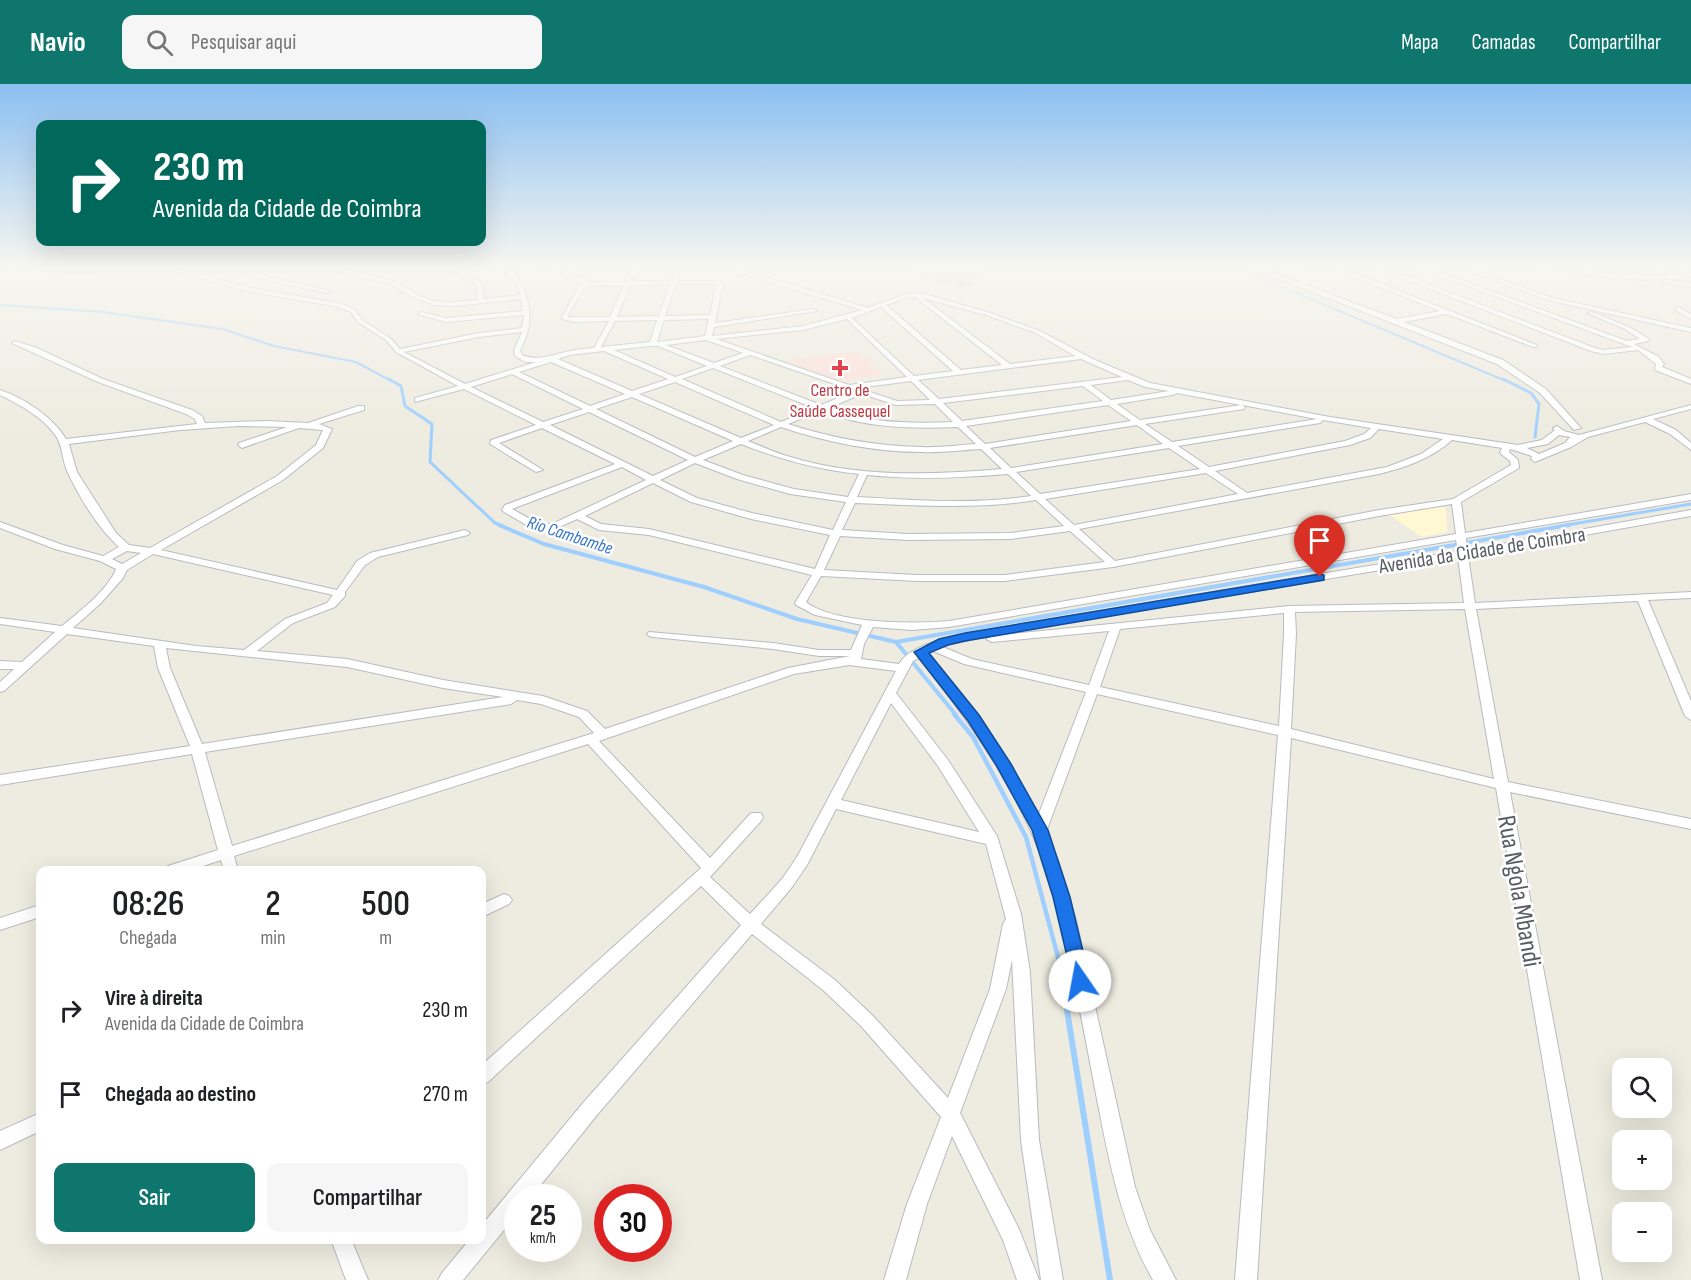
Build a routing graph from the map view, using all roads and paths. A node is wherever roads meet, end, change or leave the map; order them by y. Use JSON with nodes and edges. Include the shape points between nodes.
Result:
{"nodes":[{"id":1,"x":364,"y":324,"type":"edge"},
{"id":2,"x":525,"y":324,"type":"edge"},
{"id":3,"x":611,"y":324,"type":"edge"},
{"id":4,"x":661,"y":324,"type":"edge"},
{"id":5,"x":712,"y":324,"type":"edge"},
{"id":6,"x":818,"y":324,"type":"edge"},
{"id":7,"x":855,"y":324,"type":"edge"},
{"id":8,"x":904,"y":324,"type":"edge"},
{"id":9,"x":953,"y":324,"type":"edge"},
{"id":10,"x":1016,"y":324,"type":"edge"},
{"id":11,"x":1404,"y":324,"type":"edge"},
{"id":12,"x":1477,"y":324,"type":"edge"},
{"id":13,"x":1525,"y":324,"type":"edge"},
{"id":14,"x":1574,"y":324,"type":"edge"},
{"id":15,"x":1618,"y":324,"type":"edge"},
{"id":16,"x":1663,"y":324,"type":"edge"},
{"id":17,"x":525,"y":330,"type":"junction"},
{"id":18,"x":1691,"y":330,"type":"edge"},
{"id":19,"x":708,"y":339,"type":"junction"},
{"id":20,"x":1624,"y":342,"type":"junction"},
{"id":21,"x":15,"y":343,"type":"dead end"},
{"id":22,"x":656,"y":345,"type":"junction"},
{"id":23,"x":1535,"y":346,"type":"dead end"},
{"id":24,"x":1640,"y":348,"type":"junction"},
{"id":25,"x":601,"y":349,"type":"junction"},
{"id":26,"x":398,"y":351,"type":"junction"},
{"id":27,"x":750,"y":353,"type":"junction"},
{"id":28,"x":1082,"y":357,"type":"junction"},
{"id":29,"x":551,"y":358,"type":"junction"},
{"id":30,"x":712,"y":366,"type":"junction"},
{"id":31,"x":1008,"y":366,"type":"junction"},
{"id":32,"x":513,"y":372,"type":"junction"},
{"id":33,"x":960,"y":373,"type":"junction"},
{"id":34,"x":913,"y":378,"type":"junction"},
{"id":35,"x":673,"y":379,"type":"junction"},
{"id":36,"x":1129,"y":379,"type":"junction"},
{"id":37,"x":1691,"y":382,"type":"edge"},
{"id":38,"x":1083,"y":383,"type":"junction"},
{"id":39,"x":466,"y":387,"type":"junction"},
{"id":40,"x":845,"y":387,"type":"junction"},
{"id":41,"x":1543,"y":391,"type":"junction"},
{"id":42,"x":0,"y":392,"type":"edge"},
{"id":43,"x":860,"y":392,"type":"junction"},
{"id":44,"x":1182,"y":392,"type":"junction"},
{"id":45,"x":631,"y":394,"type":"junction"},
{"id":46,"x":418,"y":400,"type":"dead end"},
{"id":47,"x":1109,"y":401,"type":"junction"},
{"id":48,"x":936,"y":402,"type":"junction"},
{"id":49,"x":1251,"y":406,"type":"junction"},
{"id":50,"x":1691,"y":407,"type":"edge"},
{"id":51,"x":361,"y":408,"type":"dead end"},
{"id":52,"x":589,"y":408,"type":"junction"},
{"id":53,"x":820,"y":408,"type":"junction"},
{"id":54,"x":1330,"y":419,"type":"junction"},
{"id":55,"x":1646,"y":419,"type":"junction"},
{"id":56,"x":1137,"y":423,"type":"junction"},
{"id":57,"x":201,"y":424,"type":"junction"},
{"id":58,"x":961,"y":424,"type":"junction"},
{"id":59,"x":542,"y":425,"type":"junction"},
{"id":60,"x":782,"y":425,"type":"junction"},
{"id":61,"x":304,"y":426,"type":"junction"},
{"id":62,"x":1376,"y":427,"type":"junction"},
{"id":63,"x":1558,"y":430,"type":"junction"},
{"id":64,"x":1581,"y":431,"type":"junction"},
{"id":65,"x":1451,"y":439,"type":"junction"},
{"id":66,"x":740,"y":441,"type":"junction"},
{"id":67,"x":64,"y":442,"type":"junction"},
{"id":68,"x":242,"y":445,"type":"dead end"},
{"id":69,"x":1171,"y":445,"type":"junction"},
{"id":70,"x":1568,"y":445,"type":"junction"},
{"id":71,"x":986,"y":446,"type":"junction"},
{"id":72,"x":1691,"y":447,"type":"edge"},
{"id":73,"x":1508,"y":452,"type":"junction"},
{"id":74,"x":1536,"y":459,"type":"junction"},
{"id":75,"x":695,"y":460,"type":"junction"},
{"id":76,"x":620,"y":465,"type":"junction"},
{"id":77,"x":539,"y":470,"type":"dead end"},
{"id":78,"x":1207,"y":470,"type":"junction"},
{"id":79,"x":1008,"y":471,"type":"junction"},
{"id":80,"x":864,"y":472,"type":"junction"},
{"id":81,"x":1504,"y":472,"type":"junction"},
{"id":82,"x":651,"y":480,"type":"junction"},
{"id":83,"x":1246,"y":496,"type":"junction"},
{"id":84,"x":1691,"y":497,"type":"edge"},
{"id":85,"x":1038,"y":498,"type":"junction"},
{"id":86,"x":851,"y":500,"type":"junction"},
{"id":87,"x":1456,"y":501,"type":"junction"},
{"id":88,"x":1691,"y":513,"type":"edge"},
{"id":89,"x":578,"y":516,"type":"junction"},
{"id":90,"x":1,"y":526,"type":"edge"},
{"id":91,"x":1071,"y":528,"type":"junction"},
{"id":92,"x":465,"y":533,"type":"dead end"},
{"id":93,"x":835,"y":533,"type":"junction"},
{"id":94,"x":1460,"y":545,"type":"junction"},
{"id":95,"x":126,"y":548,"type":"junction"},
{"id":96,"x":152,"y":552,"type":"junction"},
{"id":97,"x":104,"y":559,"type":"junction"},
{"id":98,"x":1113,"y":564,"type":"junction"},
{"id":99,"x":122,"y":568,"type":"junction"},
{"id":100,"x":818,"y":573,"type":"junction"},
{"id":101,"x":341,"y":594,"type":"junction"},
{"id":102,"x":1691,"y":595,"type":"edge"},
{"id":103,"x":1641,"y":596,"type":"junction"},
{"id":104,"x":1470,"y":606,"type":"junction"},
{"id":105,"x":1289,"y":609,"type":"junction"},
{"id":106,"x":0,"y":621,"type":"edge"},
{"id":107,"x":868,"y":626,"type":"junction"},
{"id":108,"x":64,"y":629,"type":"junction"},
{"id":109,"x":1115,"y":629,"type":"junction"},
{"id":110,"x":653,"y":634,"type":"dead end"},
{"id":111,"x":931,"y":642,"type":"junction"},
{"id":112,"x":159,"y":643,"type":"junction"},
{"id":113,"x":247,"y":653,"type":"junction"},
{"id":114,"x":856,"y":653,"type":"junction"},
{"id":115,"x":0,"y":665,"type":"edge"},
{"id":116,"x":24,"y":666,"type":"junction"},
{"id":117,"x":902,"y":668,"type":"junction"},
{"id":118,"x":0,"y":688,"type":"edge"},
{"id":119,"x":1095,"y":690,"type":"junction"},
{"id":120,"x":891,"y":695,"type":"junction"},
{"id":121,"x":521,"y":698,"type":"junction"},
{"id":122,"x":1691,"y":716,"type":"edge"},
{"id":123,"x":1285,"y":732,"type":"junction"},
{"id":124,"x":596,"y":737,"type":"junction"},
{"id":125,"x":197,"y":748,"type":"junction"},
{"id":126,"x":0,"y":780,"type":"edge"},
{"id":127,"x":1501,"y":785,"type":"junction"},
{"id":128,"x":832,"y":803,"type":"junction"},
{"id":129,"x":756,"y":818,"type":"dead end"},
{"id":130,"x":1691,"y":824,"type":"edge"},
{"id":131,"x":1040,"y":830,"type":"junction"},
{"id":132,"x":992,"y":840,"type":"junction"},
{"id":133,"x":226,"y":853,"type":"junction"},
{"id":134,"x":185,"y":866,"type":"edge"},
{"id":135,"x":230,"y":866,"type":"edge"},
{"id":136,"x":705,"y":872,"type":"junction"},
{"id":137,"x":504,"y":900,"type":"dead end"},
{"id":138,"x":486,"y":909,"type":"edge"},
{"id":139,"x":36,"y":912,"type":"edge"},
{"id":140,"x":1014,"y":914,"type":"junction"},
{"id":141,"x":0,"y":924,"type":"edge"},
{"id":142,"x":750,"y":924,"type":"junction"},
{"id":143,"x":486,"y":1072,"type":"edge"},
{"id":144,"x":952,"y":1116,"type":"junction"},
{"id":145,"x":36,"y":1124,"type":"edge"},
{"id":146,"x":0,"y":1141,"type":"edge"},
{"id":147,"x":529,"y":1184,"type":"edge"},
{"id":148,"x":504,"y":1214,"type":"edge"},
{"id":149,"x":486,"y":1235,"type":"edge"},
{"id":150,"x":343,"y":1244,"type":"edge"},
{"id":151,"x":479,"y":1244,"type":"edge"},
{"id":152,"x":357,"y":1280,"type":"edge"},
{"id":153,"x":449,"y":1280,"type":"edge"},
{"id":154,"x":895,"y":1280,"type":"edge"},
{"id":155,"x":1028,"y":1280,"type":"edge"},
{"id":156,"x":1052,"y":1280,"type":"edge"},
{"id":157,"x":1165,"y":1280,"type":"edge"},
{"id":158,"x":1246,"y":1280,"type":"edge"},
{"id":159,"x":1591,"y":1280,"type":"edge"}],
"edges":[{"from":1,"to":26,"type":"street","via":[[388,339]]},
{"from":2,"to":17,"type":"street"},
{"from":3,"to":25,"type":"street"},
{"from":4,"to":22,"type":"street"},
{"from":5,"to":19,"type":"street"},
{"from":6,"to":19,"type":"street"},
{"from":7,"to":34,"type":"street"},
{"from":8,"to":33,"type":"street"},
{"from":9,"to":31,"type":"street"},
{"from":10,"to":28,"type":"street"},
{"from":11,"to":41,"type":"street","via":[[1500,362]]},
{"from":12,"to":23,"type":"street"},
{"from":13,"to":24,"type":"street","via":[[1593,350]]},
{"from":14,"to":20,"type":"street"},
{"from":15,"to":20,"type":"street","via":[[1647,340]]},
{"from":16,"to":18,"type":"street"},
{"from":17,"to":26,"type":"street"},
{"from":17,"to":29,"type":"street","via":[[517,350],[519,356],[528,360]]},
{"from":19,"to":22,"type":"street"},
{"from":19,"to":27,"type":"street"},
{"from":20,"to":24,"type":"street"},
{"from":21,"to":57,"type":"street","via":[[189,412]]},
{"from":22,"to":25,"type":"street"},
{"from":22,"to":30,"type":"street"},
{"from":24,"to":37,"type":"street","via":[[1656,359],[1658,368]]},
{"from":25,"to":29,"type":"street"},
{"from":25,"to":35,"type":"street"},
{"from":26,"to":39,"type":"street"},
{"from":27,"to":30,"type":"street"},
{"from":27,"to":40,"type":"street"},
{"from":28,"to":31,"type":"street"},
{"from":28,"to":36,"type":"street"},
{"from":29,"to":32,"type":"street"},
{"from":29,"to":45,"type":"street"},
{"from":30,"to":35,"type":"street"},
{"from":30,"to":53,"type":"street"},
{"from":31,"to":33,"type":"street"},
{"from":32,"to":39,"type":"street"},
{"from":32,"to":52,"type":"street"},
{"from":33,"to":34,"type":"street"},
{"from":34,"to":40,"type":"street"},
{"from":34,"to":48,"type":"street"},
{"from":35,"to":45,"type":"street"},
{"from":35,"to":60,"type":"street"},
{"from":36,"to":38,"type":"street"},
{"from":36,"to":44,"type":"street"},
{"from":38,"to":47,"type":"street"},
{"from":38,"to":48,"type":"street"},
{"from":39,"to":46,"type":"street"},
{"from":39,"to":59,"type":"street"},
{"from":40,"to":43,"type":"street"},
{"from":41,"to":63,"type":"street","via":[[1555,410]]},
{"from":41,"to":64,"type":"street"},
{"from":42,"to":67,"type":"street","via":[[24,403]]},
{"from":43,"to":48,"type":"street","via":[[896,403]]},
{"from":43,"to":53,"type":"street"},
{"from":44,"to":47,"type":"street"},
{"from":44,"to":49,"type":"street"},
{"from":45,"to":52,"type":"street"},
{"from":45,"to":66,"type":"street"},
{"from":47,"to":56,"type":"street"},
{"from":47,"to":58,"type":"street"},
{"from":48,"to":58,"type":"street"},
{"from":49,"to":54,"type":"street"},
{"from":49,"to":56,"type":"street"},
{"from":50,"to":55,"type":"street"},
{"from":51,"to":61,"type":"street"},
{"from":52,"to":59,"type":"street"},
{"from":52,"to":75,"type":"street"},
{"from":53,"to":58,"type":"street","via":[[861,421],[924,426]]},
{"from":53,"to":60,"type":"street"},
{"from":54,"to":62,"type":"street"},
{"from":54,"to":69,"type":"street"},
{"from":55,"to":64,"type":"street"},
{"from":55,"to":72,"type":"street","via":[[1673,432]]},
{"from":56,"to":69,"type":"street"},
{"from":56,"to":71,"type":"street"},
{"from":57,"to":61,"type":"street","via":[[272,422]]},
{"from":57,"to":67,"type":"street"},
{"from":58,"to":71,"type":"street"},
{"from":59,"to":76,"type":"street"},
{"from":59,"to":77,"type":"street","via":[[494,444]]},
{"from":60,"to":66,"type":"street"},
{"from":60,"to":71,"type":"street","via":[[817,436],[891,448]]},
{"from":61,"to":68,"type":"street"},
{"from":61,"to":96,"type":"street","via":[[328,429],[320,446],[310,455],[270,484]]},
{"from":62,"to":65,"type":"street"},
{"from":62,"to":78,"type":"street","via":[[1367,436],[1347,443]]},
{"from":63,"to":64,"type":"street","via":[[1564,426]]},
{"from":63,"to":70,"type":"street","via":[[1575,436]]},
{"from":63,"to":73,"type":"street","via":[[1550,440]]},
{"from":64,"to":70,"type":"street"},
{"from":65,"to":73,"type":"street"},
{"from":65,"to":83,"type":"street","via":[[1431,453],[1397,467]]},
{"from":66,"to":75,"type":"street"},
{"from":66,"to":80,"type":"street","via":[[785,458]]},
{"from":67,"to":95,"type":"street","via":[[69,467],[84,494]]},
{"from":69,"to":78,"type":"street"},
{"from":69,"to":79,"type":"street"},
{"from":70,"to":74,"type":"street"},
{"from":71,"to":79,"type":"street"},
{"from":73,"to":74,"type":"street","via":[[1527,460]]},
{"from":73,"to":81,"type":"street","via":[[1516,466]]},
{"from":74,"to":81,"type":"street"},
{"from":75,"to":82,"type":"street"},
{"from":75,"to":86,"type":"street","via":[[793,492]]},
{"from":76,"to":82,"type":"street"},
{"from":76,"to":89,"type":"street","via":[[507,509],[539,528]]},
{"from":78,"to":83,"type":"street"},
{"from":78,"to":85,"type":"street"},
{"from":79,"to":80,"type":"street","via":[[923,477]]},
{"from":79,"to":85,"type":"street"},
{"from":80,"to":86,"type":"street"},
{"from":81,"to":87,"type":"street"},
{"from":82,"to":89,"type":"street"},
{"from":82,"to":93,"type":"street","via":[[718,508]]},
{"from":83,"to":91,"type":"street"},
{"from":84,"to":94,"type":"street","name":"Avenida da Cidade de Coimbra"},
{"from":85,"to":86,"type":"street","via":[[978,504]]},
{"from":85,"to":91,"type":"street"},
{"from":86,"to":93,"type":"street"},
{"from":87,"to":94,"type":"street","name":"Rua Ngola Mbandi"},
{"from":87,"to":98,"type":"street"},
{"from":88,"to":94,"type":"street","name":"Avenida da Cidade de Coimbra"},
{"from":89,"to":100,"type":"street","via":[[599,527],[649,532]]},
{"from":90,"to":97,"type":"street"},
{"from":91,"to":93,"type":"street","via":[[974,538]]},
{"from":91,"to":98,"type":"street"},
{"from":92,"to":101,"type":"street","via":[[374,555],[361,563]]},
{"from":93,"to":100,"type":"street"},
{"from":94,"to":104,"type":"street","name":"Rua Ngola Mbandi"},
{"from":94,"to":111,"type":"street","name":"Avenida da Cidade de Coimbra"},
{"from":94,"to":111,"type":"street","name":"Avenida da Cidade de Coimbra","via":[[996,616]]},
{"from":95,"to":96,"type":"street"},
{"from":95,"to":97,"type":"street"},
{"from":96,"to":99,"type":"street"},
{"from":96,"to":101,"type":"street"},
{"from":97,"to":99,"type":"street"},
{"from":98,"to":100,"type":"street","via":[[965,579]]},
{"from":99,"to":108,"type":"street","via":[[97,601]]},
{"from":100,"to":107,"type":"street","via":[[800,603],[802,607]]},
{"from":101,"to":113,"type":"street","via":[[331,605],[289,621]]},
{"from":102,"to":103,"type":"street"},
{"from":103,"to":104,"type":"street"},
{"from":103,"to":122,"type":"street"},
{"from":104,"to":105,"type":"street"},
{"from":104,"to":127,"type":"street","name":"Rua Ngola Mbandi"},
{"from":105,"to":109,"type":"street"},
{"from":105,"to":123,"type":"street"},
{"from":106,"to":108,"type":"street"},
{"from":107,"to":111,"type":"street"},
{"from":107,"to":114,"type":"street"},
{"from":108,"to":112,"type":"street"},
{"from":108,"to":116,"type":"street"},
{"from":109,"to":111,"type":"street"},
{"from":109,"to":119,"type":"street"},
{"from":110,"to":114,"type":"street","via":[[819,653]]},
{"from":111,"to":117,"type":"street"},
{"from":111,"to":119,"type":"street","via":[[968,662]]},
{"from":111,"to":131,"type":"street"},
{"from":112,"to":113,"type":"street"},
{"from":112,"to":125,"type":"street","via":[[164,668]]},
{"from":113,"to":121,"type":"street","via":[[347,663]]},
{"from":114,"to":117,"type":"street"},
{"from":114,"to":124,"type":"street"},
{"from":115,"to":116,"type":"street"},
{"from":116,"to":118,"type":"street"},
{"from":117,"to":120,"type":"street"},
{"from":119,"to":123,"type":"street"},
{"from":119,"to":131,"type":"street"},
{"from":120,"to":128,"type":"street"},
{"from":120,"to":132,"type":"street","via":[[943,763]]},
{"from":121,"to":124,"type":"street","via":[[543,700],[584,714]]},
{"from":121,"to":125,"type":"street"},
{"from":123,"to":127,"type":"street"},
{"from":123,"to":158,"type":"street"},
{"from":124,"to":133,"type":"street"},
{"from":124,"to":136,"type":"street"},
{"from":125,"to":126,"type":"street"},
{"from":125,"to":133,"type":"street"},
{"from":127,"to":130,"type":"street"},
{"from":127,"to":159,"type":"street","name":"Rua Ngola Mbandi"},
{"from":128,"to":132,"type":"street"},
{"from":128,"to":142,"type":"street","via":[[802,861],[773,901]]},
{"from":129,"to":136,"type":"street"},
{"from":131,"to":157,"type":"street","via":[[1062,897],[1122,1183],[1151,1258]]},
{"from":132,"to":140,"type":"street"},
{"from":133,"to":134,"type":"street"},
{"from":133,"to":135,"type":"street"},
{"from":136,"to":142,"type":"street"},
{"from":136,"to":143,"type":"street"},
{"from":137,"to":138,"type":"street"},
{"from":139,"to":141,"type":"street"},
{"from":140,"to":144,"type":"street","via":[[998,989]]},
{"from":140,"to":156,"type":"street","via":[[1022,972],[1030,1140]]},
{"from":142,"to":144,"type":"street","via":[[837,992]]},
{"from":142,"to":147,"type":"street"},
{"from":144,"to":154,"type":"street","via":[[917,1204]]},
{"from":144,"to":155,"type":"street","via":[[1012,1236]]},
{"from":145,"to":146,"type":"street"},
{"from":148,"to":149,"type":"street"},
{"from":150,"to":152,"type":"street"},
{"from":151,"to":153,"type":"street"}]}
